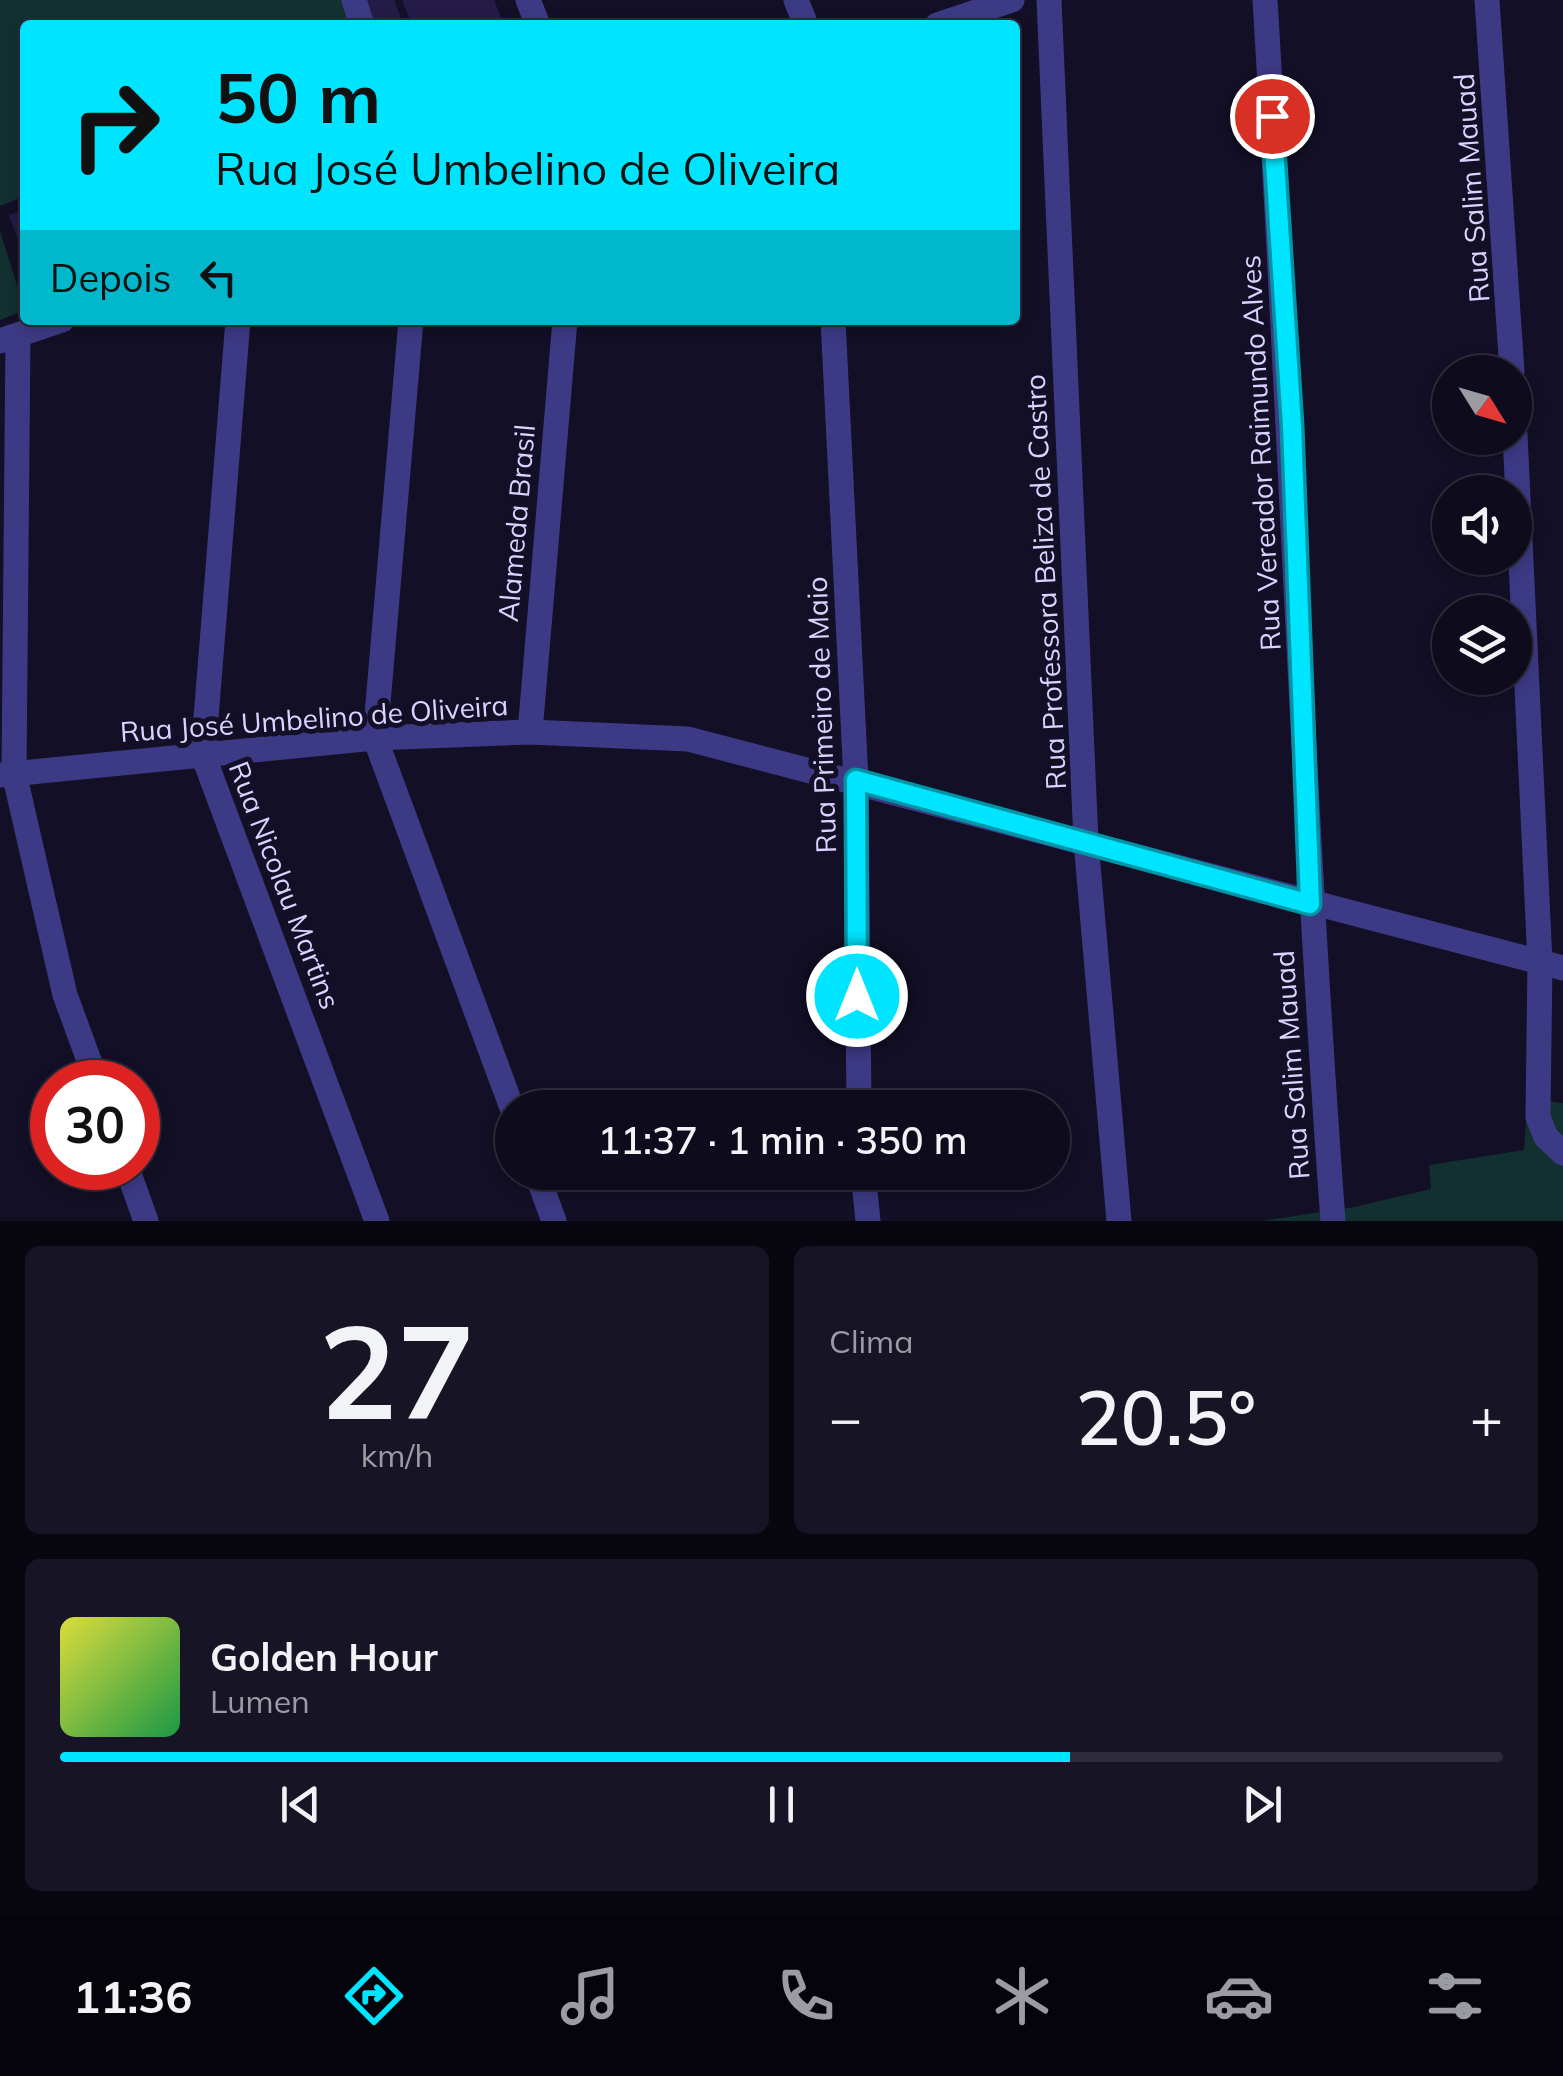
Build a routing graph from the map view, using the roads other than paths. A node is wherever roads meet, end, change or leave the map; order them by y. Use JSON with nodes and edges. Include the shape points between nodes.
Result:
{"nodes":[{"id":1,"x":1012,"y":0,"type":"edge"},
{"id":2,"x":1049,"y":0,"type":"edge"},
{"id":3,"x":1265,"y":0,"type":"edge"},
{"id":4,"x":1487,"y":0,"type":"edge"},
{"id":5,"x":951,"y":20,"type":"edge"},
{"id":6,"x":47,"y":325,"type":"edge"},
{"id":7,"x":238,"y":325,"type":"edge"},
{"id":8,"x":411,"y":325,"type":"edge"},
{"id":9,"x":565,"y":325,"type":"edge"},
{"id":10,"x":833,"y":325,"type":"edge"},
{"id":11,"x":9,"y":338,"type":"edge"},
{"id":12,"x":1511,"y":355,"type":"edge"},
{"id":13,"x":1516,"y":455,"type":"edge"},
{"id":14,"x":530,"y":732,"type":"junction"},
{"id":15,"x":375,"y":738,"type":"junction"},
{"id":16,"x":203,"y":754,"type":"junction"},
{"id":17,"x":7,"y":774,"type":"edge"},
{"id":18,"x":856,"y":780,"type":"junction"},
{"id":19,"x":1086,"y":842,"type":"junction"},
{"id":20,"x":1310,"y":904,"type":"junction"},
{"id":21,"x":1552,"y":965,"type":"edge"},
{"id":22,"x":88,"y":1060,"type":"edge"},
{"id":23,"x":505,"y":1090,"type":"edge"},
{"id":24,"x":859,"y":1090,"type":"edge"},
{"id":25,"x":1563,"y":1153,"type":"edge"},
{"id":26,"x":135,"y":1190,"type":"edge"},
{"id":27,"x":543,"y":1190,"type":"edge"},
{"id":28,"x":865,"y":1190,"type":"edge"},
{"id":29,"x":146,"y":1221,"type":"edge"},
{"id":30,"x":377,"y":1221,"type":"edge"},
{"id":31,"x":554,"y":1221,"type":"edge"},
{"id":32,"x":868,"y":1221,"type":"edge"},
{"id":33,"x":1119,"y":1221,"type":"edge"},
{"id":34,"x":1333,"y":1221,"type":"edge"}],
"edges":[{"from":1,"to":5,"type":"street"},
{"from":2,"to":19,"type":"street","name":"Rua Professora Beliza de Castro"},
{"from":3,"to":20,"type":"street","name":"Rua Vereador Raimundo Alves","via":[[1292,426]]},
{"from":4,"to":12,"type":"street","name":"Rua Salim Mauad"},
{"from":6,"to":11,"type":"street"},
{"from":7,"to":16,"type":"street","name":"Rua Nicolau Martins"},
{"from":8,"to":15,"type":"street"},
{"from":9,"to":14,"type":"street","name":"Alameda Brasil"},
{"from":10,"to":18,"type":"street","name":"Rua Primeiro de Maio"},
{"from":11,"to":17,"type":"street"},
{"from":13,"to":21,"type":"street"},
{"from":14,"to":15,"type":"street","name":"Rua José Umbelino de Oliveira"},
{"from":14,"to":18,"type":"street","name":"Rua José Umbelino de Oliveira","via":[[688,739]]},
{"from":15,"to":16,"type":"street","name":"Rua José Umbelino de Oliveira"},
{"from":15,"to":23,"type":"street"},
{"from":16,"to":17,"type":"street","name":"Rua José Umbelino de Oliveira"},
{"from":16,"to":30,"type":"street","name":"Rua Nicolau Martins"},
{"from":17,"to":22,"type":"street"},
{"from":18,"to":19,"type":"street","name":"Rua José Umbelino de Oliveira"},
{"from":18,"to":24,"type":"street","name":"Rua Primeiro de Maio"},
{"from":19,"to":20,"type":"street","name":"Rua José Umbelino de Oliveira"},
{"from":19,"to":33,"type":"street","name":"Rua Professora Beliza de Castro"},
{"from":20,"to":21,"type":"street","name":"Rua José Umbelino de Oliveira"},
{"from":20,"to":34,"type":"street","name":"Rua Salim Mauad"},
{"from":21,"to":25,"type":"street","via":[[1538,1118],[1546,1138]]},
{"from":26,"to":29,"type":"street"},
{"from":27,"to":31,"type":"street"},
{"from":28,"to":32,"type":"street"}]}
